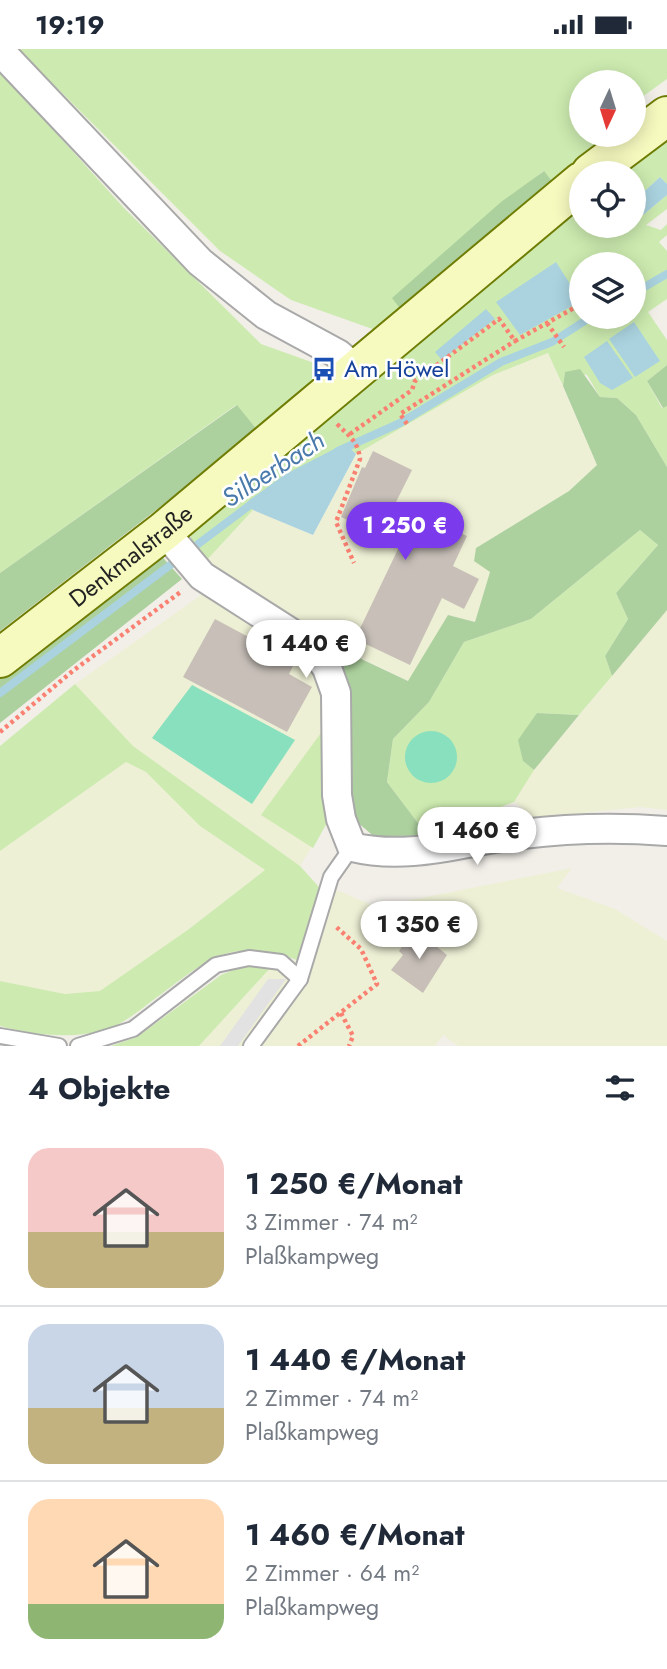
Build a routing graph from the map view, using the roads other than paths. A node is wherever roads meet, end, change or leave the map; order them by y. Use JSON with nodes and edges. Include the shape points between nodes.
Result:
{"nodes":[{"id":1,"x":0,"y":51,"type":"edge"},
{"id":2,"x":667,"y":116,"type":"edge"},
{"id":3,"x":607,"y":161,"type":"edge"},
{"id":4,"x":569,"y":192,"type":"edge"},
{"id":5,"x":356,"y":369,"type":"junction"},
{"id":6,"x":183,"y":554,"type":"junction"},
{"id":7,"x":0,"y":658,"type":"edge"},
{"id":8,"x":667,"y":831,"type":"edge"},
{"id":9,"x":352,"y":848,"type":"junction"},
{"id":10,"x":300,"y":979,"type":"junction"},
{"id":11,"x":0,"y":1036,"type":"edge"},
{"id":12,"x":59,"y":1046,"type":"edge"},
{"id":13,"x":78,"y":1046,"type":"edge"},
{"id":14,"x":251,"y":1046,"type":"edge"}],
"edges":[{"from":1,"to":5,"type":"street","via":[[200,262],[266,315],[338,354]]},
{"from":2,"to":3,"type":"main road"},
{"from":4,"to":5,"type":"main road","name":"Denkmalstraße"},
{"from":5,"to":6,"type":"main road","name":"Denkmalstraße"},
{"from":6,"to":7,"type":"main road","name":"Denkmalstraße"},
{"from":6,"to":9,"type":"street","via":[[313,647],[327,668],[336,693],[337,795]]},
{"from":8,"to":9,"type":"street","via":[[595,827],[399,854]]},
{"from":9,"to":10,"type":"lane","via":[[331,877]]},
{"from":10,"to":13,"type":"lane","via":[[281,962],[249,958],[216,965],[133,1029]]},
{"from":10,"to":14,"type":"lane"},
{"from":11,"to":12,"type":"lane"}]}
